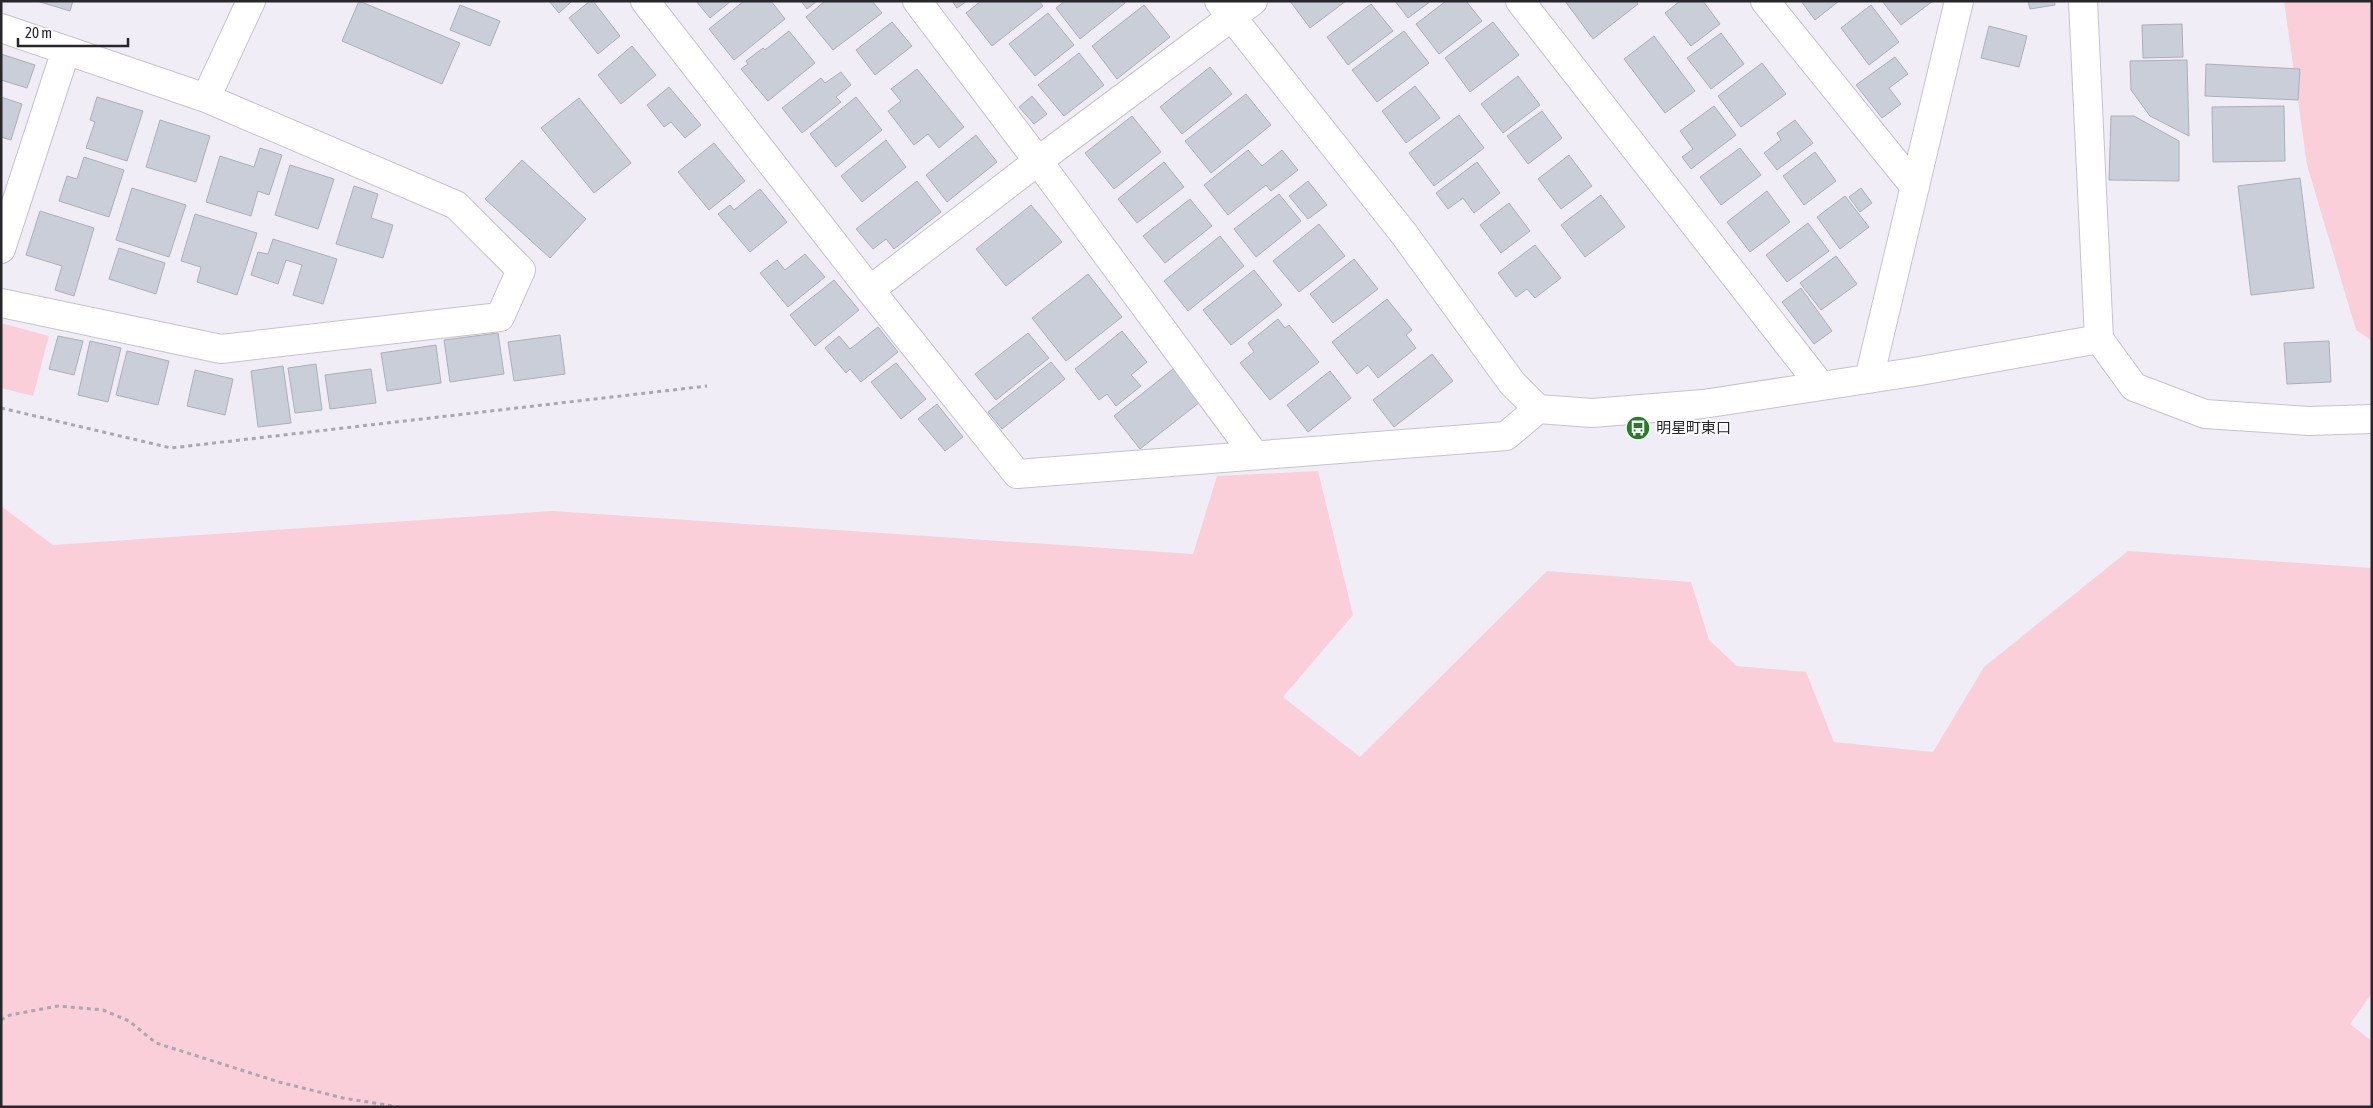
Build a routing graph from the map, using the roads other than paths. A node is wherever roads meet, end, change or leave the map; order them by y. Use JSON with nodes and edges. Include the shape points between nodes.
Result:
{"nodes":[{"id":1,"x":251,"y":1,"type":"edge"},
{"id":2,"x":645,"y":1,"type":"edge"},
{"id":3,"x":917,"y":1,"type":"edge"},
{"id":4,"x":1254,"y":1,"type":"edge"},
{"id":5,"x":1520,"y":1,"type":"edge"},
{"id":6,"x":1766,"y":1,"type":"edge"},
{"id":7,"x":1959,"y":1,"type":"edge"},
{"id":8,"x":2083,"y":1,"type":"edge"},
{"id":9,"x":1226,"y":9,"type":"edge"},
{"id":10,"x":1,"y":28,"type":"edge"},
{"id":11,"x":66,"y":50,"type":"junction"},
{"id":12,"x":206,"y":98,"type":"junction"},
{"id":13,"x":1038,"y":161,"type":"junction"},
{"id":14,"x":1914,"y":187,"type":"junction"},
{"id":15,"x":1,"y":249,"type":"edge"},
{"id":16,"x":870,"y":290,"type":"junction"},
{"id":17,"x":1,"y":303,"type":"edge"},
{"id":18,"x":2099,"y":339,"type":"junction"},
{"id":19,"x":1869,"y":379,"type":"junction"},
{"id":20,"x":1820,"y":386,"type":"junction"},
{"id":21,"x":1538,"y":409,"type":"junction"},
{"id":22,"x":2372,"y":418,"type":"edge"},
{"id":23,"x":1254,"y":454,"type":"junction"}],
"edges":[{"from":1,"to":12,"type":"street"},
{"from":2,"to":16,"type":"street"},
{"from":3,"to":13,"type":"street"},
{"from":4,"to":9,"type":"street"},
{"from":5,"to":20,"type":"street"},
{"from":6,"to":14,"type":"street"},
{"from":7,"to":14,"type":"street"},
{"from":8,"to":18,"type":"street"},
{"from":9,"to":13,"type":"street"},
{"from":9,"to":21,"type":"street","via":[[1404,234],[1512,383]]},
{"from":10,"to":11,"type":"street"},
{"from":11,"to":12,"type":"street"},
{"from":11,"to":15,"type":"street"},
{"from":12,"to":17,"type":"street","via":[[456,205],[521,270],[500,317],[220,349]]},
{"from":13,"to":16,"type":"street"},
{"from":13,"to":23,"type":"street"},
{"from":14,"to":19,"type":"street"},
{"from":16,"to":23,"type":"street","via":[[1017,474]]},
{"from":18,"to":19,"type":"street"},
{"from":18,"to":22,"type":"street","via":[[2134,387],[2205,414],[2308,421]]},
{"from":19,"to":20,"type":"street"},
{"from":20,"to":21,"type":"street","via":[[1703,404],[1619,411],[1592,413]]},
{"from":21,"to":23,"type":"street","via":[[1506,436]]}]}
